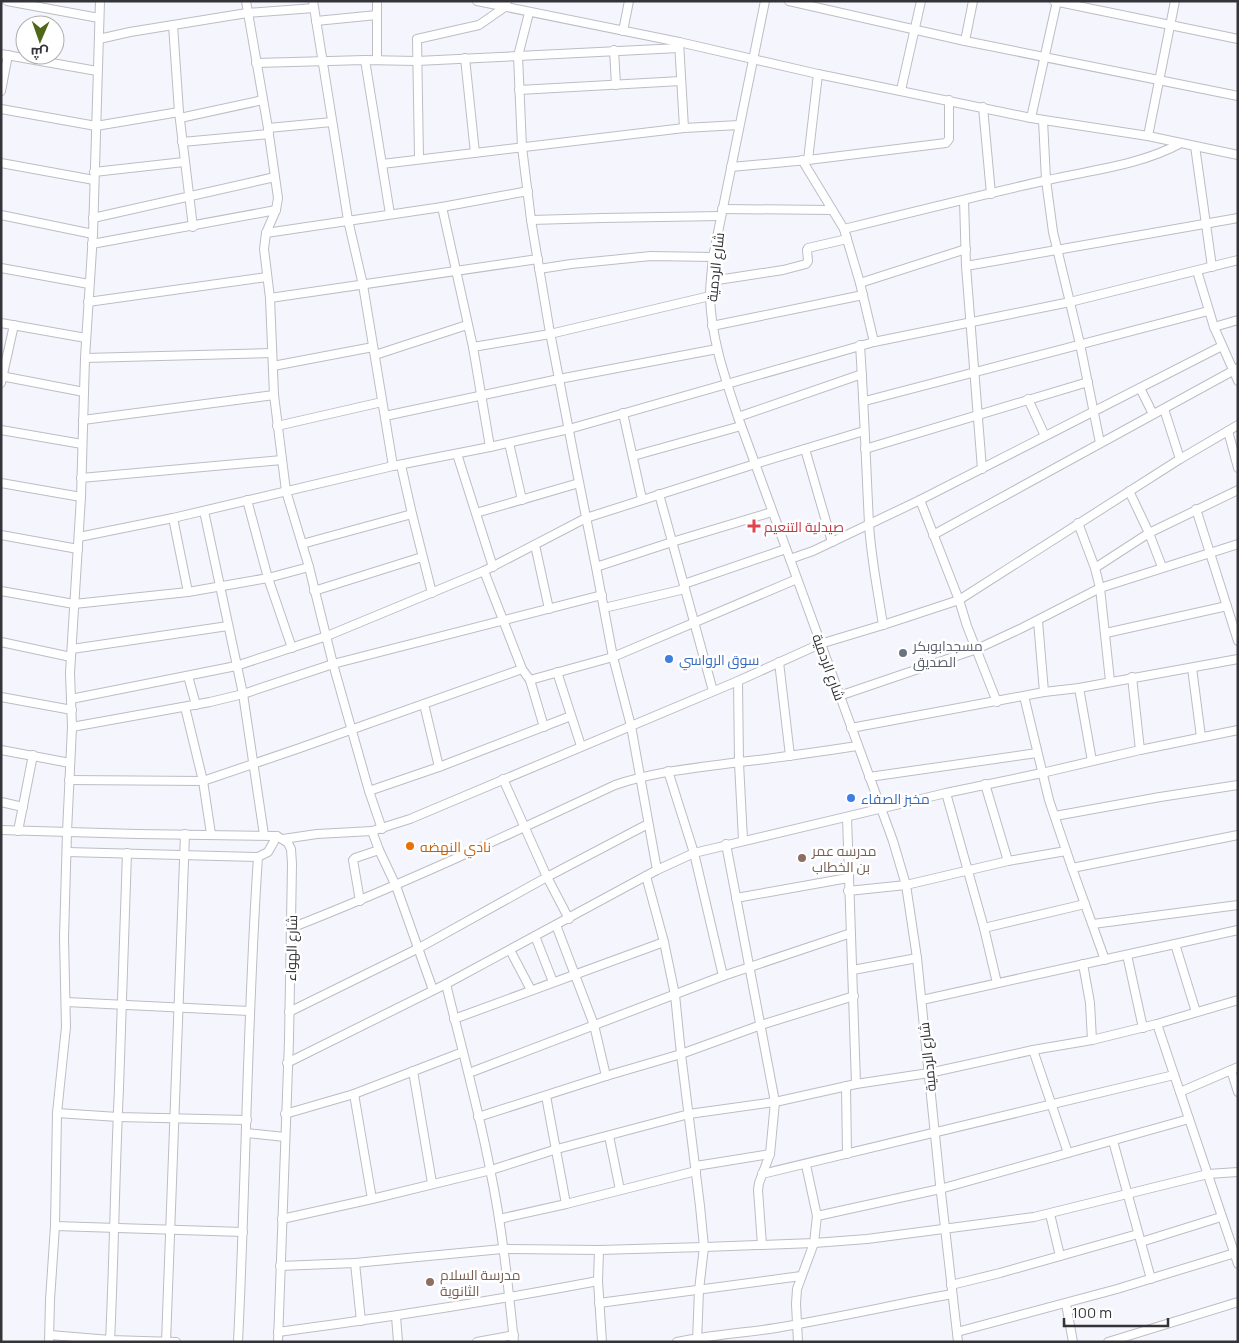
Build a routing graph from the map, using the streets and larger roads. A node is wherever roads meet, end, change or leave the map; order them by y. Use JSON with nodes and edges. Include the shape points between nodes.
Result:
{"nodes":[{"id":1,"x":7,"y":1,"type":"edge"},
{"id":2,"x":100,"y":1,"type":"edge"},
{"id":3,"x":246,"y":1,"type":"edge"},
{"id":4,"x":377,"y":1,"type":"edge"},
{"id":5,"x":477,"y":1,"type":"edge"},
{"id":6,"x":629,"y":1,"type":"edge"},
{"id":7,"x":765,"y":1,"type":"edge"},
{"id":8,"x":789,"y":1,"type":"edge"},
{"id":9,"x":921,"y":1,"type":"edge"},
{"id":10,"x":973,"y":1,"type":"edge"},
{"id":11,"x":1056,"y":1,"type":"edge"},
{"id":12,"x":1175,"y":1,"type":"edge"},
{"id":13,"x":314,"y":4,"type":"edge"},
{"id":14,"x":506,"y":4,"type":"edge"},
{"id":15,"x":528,"y":12,"type":"junction"},
{"id":16,"x":247,"y":13,"type":"junction"},
{"id":17,"x":377,"y":15,"type":"junction"},
{"id":18,"x":100,"y":18,"type":"junction"},
{"id":19,"x":316,"y":21,"type":"junction"},
{"id":20,"x":173,"y":25,"type":"junction"},
{"id":21,"x":1171,"y":25,"type":"junction"},
{"id":22,"x":915,"y":30,"type":"junction"},
{"id":23,"x":623,"y":31,"type":"junction"},
{"id":24,"x":99,"y":39,"type":"junction"},
{"id":25,"x":1238,"y":39,"type":"edge"},
{"id":26,"x":965,"y":41,"type":"junction"},
{"id":27,"x":679,"y":45,"type":"junction"},
{"id":28,"x":614,"y":50,"type":"junction"},
{"id":29,"x":5,"y":55,"type":"edge"},
{"id":30,"x":518,"y":56,"type":"junction"},
{"id":31,"x":1046,"y":56,"type":"junction"},
{"id":32,"x":464,"y":58,"type":"junction"},
{"id":33,"x":754,"y":58,"type":"junction"},
{"id":34,"x":365,"y":60,"type":"junction"},
{"id":35,"x":377,"y":60,"type":"junction"},
{"id":36,"x":324,"y":61,"type":"junction"},
{"id":37,"x":417,"y":61,"type":"junction"},
{"id":38,"x":256,"y":63,"type":"junction"},
{"id":39,"x":97,"y":71,"type":"junction"},
{"id":40,"x":818,"y":74,"type":"junction"},
{"id":41,"x":1160,"y":80,"type":"junction"},
{"id":42,"x":681,"y":81,"type":"junction"},
{"id":43,"x":616,"y":85,"type":"junction"},
{"id":44,"x":519,"y":90,"type":"junction"},
{"id":45,"x":901,"y":90,"type":"junction"},
{"id":46,"x":1,"y":91,"type":"edge"},
{"id":47,"x":1238,"y":96,"type":"edge"},
{"id":48,"x":263,"y":100,"type":"junction"},
{"id":49,"x":949,"y":100,"type":"junction"},
{"id":50,"x":983,"y":107,"type":"junction"},
{"id":51,"x":1,"y":109,"type":"edge"},
{"id":52,"x":180,"y":115,"type":"junction"},
{"id":53,"x":1031,"y":118,"type":"junction"},
{"id":54,"x":1043,"y":120,"type":"junction"},
{"id":55,"x":332,"y":122,"type":"junction"},
{"id":56,"x":739,"y":125,"type":"junction"},
{"id":57,"x":96,"y":126,"type":"junction"},
{"id":58,"x":684,"y":128,"type":"junction"},
{"id":59,"x":268,"y":131,"type":"junction"},
{"id":60,"x":1148,"y":136,"type":"junction"},
{"id":61,"x":182,"y":142,"type":"junction"},
{"id":62,"x":1181,"y":144,"type":"junction"},
{"id":63,"x":1196,"y":146,"type":"junction"},
{"id":64,"x":522,"y":147,"type":"junction"},
{"id":65,"x":476,"y":153,"type":"junction"},
{"id":66,"x":1238,"y":155,"type":"edge"},
{"id":67,"x":419,"y":158,"type":"junction"},
{"id":68,"x":805,"y":160,"type":"junction"},
{"id":69,"x":184,"y":162,"type":"junction"},
{"id":70,"x":1,"y":163,"type":"edge"},
{"id":71,"x":382,"y":164,"type":"junction"},
{"id":72,"x":731,"y":166,"type":"junction"},
{"id":73,"x":94,"y":176,"type":"junction"},
{"id":74,"x":275,"y":177,"type":"junction"},
{"id":75,"x":1046,"y":180,"type":"junction"},
{"id":76,"x":528,"y":191,"type":"junction"},
{"id":77,"x":991,"y":194,"type":"junction"},
{"id":78,"x":188,"y":196,"type":"junction"},
{"id":79,"x":964,"y":200,"type":"junction"},
{"id":80,"x":442,"y":206,"type":"junction"},
{"id":81,"x":276,"y":210,"type":"junction"},
{"id":82,"x":831,"y":210,"type":"junction"},
{"id":83,"x":722,"y":213,"type":"junction"},
{"id":84,"x":390,"y":214,"type":"junction"},
{"id":85,"x":1,"y":215,"type":"edge"},
{"id":86,"x":93,"y":218,"type":"junction"},
{"id":87,"x":1238,"y":218,"type":"edge"},
{"id":88,"x":348,"y":220,"type":"junction"},
{"id":89,"x":532,"y":220,"type":"junction"},
{"id":90,"x":1206,"y":224,"type":"junction"},
{"id":91,"x":192,"y":226,"type":"junction"},
{"id":92,"x":844,"y":229,"type":"junction"},
{"id":93,"x":266,"y":233,"type":"junction"},
{"id":94,"x":93,"y":234,"type":"junction"},
{"id":95,"x":847,"y":239,"type":"junction"},
{"id":96,"x":92,"y":244,"type":"junction"},
{"id":97,"x":1056,"y":249,"type":"junction"},
{"id":98,"x":966,"y":250,"type":"junction"},
{"id":99,"x":713,"y":257,"type":"junction"},
{"id":100,"x":538,"y":259,"type":"junction"},
{"id":101,"x":1238,"y":260,"type":"edge"},
{"id":102,"x":966,"y":266,"type":"junction"},
{"id":103,"x":1212,"y":267,"type":"junction"},
{"id":104,"x":1,"y":268,"type":"edge"},
{"id":105,"x":539,"y":269,"type":"junction"},
{"id":106,"x":456,"y":270,"type":"junction"},
{"id":107,"x":1197,"y":271,"type":"junction"},
{"id":108,"x":267,"y":277,"type":"junction"},
{"id":109,"x":711,"y":282,"type":"junction"},
{"id":110,"x":90,"y":284,"type":"junction"},
{"id":111,"x":860,"y":284,"type":"junction"},
{"id":112,"x":363,"y":285,"type":"junction"},
{"id":113,"x":863,"y":295,"type":"junction"},
{"id":114,"x":710,"y":296,"type":"junction"},
{"id":115,"x":270,"y":298,"type":"junction"},
{"id":116,"x":88,"y":302,"type":"junction"},
{"id":117,"x":1070,"y":302,"type":"junction"},
{"id":118,"x":1208,"y":311,"type":"junction"},
{"id":119,"x":1238,"y":320,"type":"edge"},
{"id":120,"x":1,"y":323,"type":"edge"},
{"id":121,"x":971,"y":323,"type":"junction"},
{"id":122,"x":14,"y":325,"type":"junction"},
{"id":123,"x":468,"y":325,"type":"junction"},
{"id":124,"x":712,"y":326,"type":"junction"},
{"id":125,"x":1214,"y":327,"type":"junction"},
{"id":126,"x":550,"y":334,"type":"junction"},
{"id":127,"x":86,"y":338,"type":"junction"},
{"id":128,"x":874,"y":342,"type":"junction"},
{"id":129,"x":1080,"y":344,"type":"junction"},
{"id":130,"x":860,"y":345,"type":"junction"},
{"id":131,"x":1222,"y":346,"type":"junction"},
{"id":132,"x":473,"y":347,"type":"junction"},
{"id":133,"x":717,"y":349,"type":"junction"},
{"id":134,"x":374,"y":351,"type":"junction"},
{"id":135,"x":272,"y":353,"type":"junction"},
{"id":136,"x":85,"y":358,"type":"junction"},
{"id":137,"x":273,"y":366,"type":"junction"},
{"id":138,"x":1235,"y":369,"type":"edge"},
{"id":139,"x":975,"y":373,"type":"junction"},
{"id":140,"x":862,"y":374,"type":"junction"},
{"id":141,"x":2,"y":378,"type":"edge"},
{"id":142,"x":559,"y":379,"type":"junction"},
{"id":143,"x":1238,"y":381,"type":"edge"},
{"id":144,"x":1088,"y":382,"type":"junction"},
{"id":145,"x":726,"y":383,"type":"junction"},
{"id":146,"x":1140,"y":388,"type":"junction"},
{"id":147,"x":84,"y":392,"type":"junction"},
{"id":148,"x":274,"y":396,"type":"junction"},
{"id":149,"x":481,"y":397,"type":"junction"},
{"id":150,"x":1028,"y":399,"type":"junction"},
{"id":151,"x":865,"y":401,"type":"junction"},
{"id":152,"x":382,"y":402,"type":"junction"},
{"id":153,"x":1164,"y":408,"type":"junction"},
{"id":154,"x":1094,"y":412,"type":"junction"},
{"id":155,"x":623,"y":414,"type":"junction"},
{"id":156,"x":1153,"y":414,"type":"junction"},
{"id":157,"x":978,"y":415,"type":"junction"},
{"id":158,"x":385,"y":416,"type":"junction"},
{"id":159,"x":738,"y":418,"type":"junction"},
{"id":160,"x":83,"y":420,"type":"junction"},
{"id":161,"x":1238,"y":425,"type":"edge"},
{"id":162,"x":277,"y":426,"type":"junction"},
{"id":163,"x":741,"y":426,"type":"junction"},
{"id":164,"x":569,"y":429,"type":"junction"},
{"id":165,"x":1,"y":430,"type":"edge"},
{"id":166,"x":1228,"y":431,"type":"junction"},
{"id":167,"x":864,"y":432,"type":"junction"},
{"id":168,"x":1045,"y":436,"type":"junction"},
{"id":169,"x":509,"y":443,"type":"junction"},
{"id":170,"x":1100,"y":443,"type":"junction"},
{"id":171,"x":82,"y":444,"type":"junction"},
{"id":172,"x":490,"y":447,"type":"junction"},
{"id":173,"x":805,"y":449,"type":"junction"},
{"id":174,"x":865,"y":449,"type":"junction"},
{"id":175,"x":457,"y":454,"type":"junction"},
{"id":176,"x":633,"y":456,"type":"junction"},
{"id":177,"x":1180,"y":459,"type":"junction"},
{"id":178,"x":282,"y":460,"type":"junction"},
{"id":179,"x":755,"y":464,"type":"junction"},
{"id":180,"x":1237,"y":464,"type":"edge"},
{"id":181,"x":401,"y":465,"type":"junction"},
{"id":182,"x":393,"y":466,"type":"junction"},
{"id":183,"x":982,"y":469,"type":"junction"},
{"id":184,"x":81,"y":478,"type":"junction"},
{"id":185,"x":1,"y":483,"type":"edge"},
{"id":186,"x":578,"y":483,"type":"junction"},
{"id":187,"x":1238,"y":490,"type":"edge"},
{"id":188,"x":286,"y":491,"type":"junction"},
{"id":189,"x":1129,"y":491,"type":"junction"},
{"id":190,"x":659,"y":494,"type":"junction"},
{"id":191,"x":81,"y":497,"type":"junction"},
{"id":192,"x":642,"y":499,"type":"junction"},
{"id":193,"x":246,"y":500,"type":"junction"},
{"id":194,"x":522,"y":500,"type":"junction"},
{"id":195,"x":920,"y":500,"type":"junction"},
{"id":196,"x":1196,"y":509,"type":"junction"},
{"id":197,"x":204,"y":511,"type":"junction"},
{"id":198,"x":772,"y":512,"type":"junction"},
{"id":199,"x":476,"y":513,"type":"junction"},
{"id":200,"x":412,"y":514,"type":"junction"},
{"id":201,"x":173,"y":518,"type":"junction"},
{"id":202,"x":586,"y":518,"type":"junction"},
{"id":203,"x":1078,"y":523,"type":"junction"},
{"id":204,"x":869,"y":524,"type":"junction"},
{"id":205,"x":1149,"y":533,"type":"junction"},
{"id":206,"x":1,"y":535,"type":"edge"},
{"id":207,"x":933,"y":535,"type":"junction"},
{"id":208,"x":79,"y":537,"type":"junction"},
{"id":209,"x":672,"y":542,"type":"junction"},
{"id":210,"x":832,"y":542,"type":"junction"},
{"id":211,"x":302,"y":544,"type":"junction"},
{"id":212,"x":1238,"y":544,"type":"edge"},
{"id":213,"x":535,"y":545,"type":"junction"},
{"id":214,"x":78,"y":549,"type":"junction"},
{"id":215,"x":786,"y":549,"type":"junction"},
{"id":216,"x":1211,"y":552,"type":"junction"},
{"id":217,"x":422,"y":557,"type":"junction"},
{"id":218,"x":790,"y":559,"type":"junction"},
{"id":219,"x":309,"y":567,"type":"junction"},
{"id":220,"x":493,"y":567,"type":"junction"},
{"id":221,"x":596,"y":567,"type":"junction"},
{"id":222,"x":1162,"y":567,"type":"junction"},
{"id":223,"x":1095,"y":568,"type":"junction"},
{"id":224,"x":484,"y":571,"type":"junction"},
{"id":225,"x":268,"y":578,"type":"junction"},
{"id":226,"x":797,"y":580,"type":"junction"},
{"id":227,"x":220,"y":586,"type":"junction"},
{"id":228,"x":685,"y":586,"type":"junction"},
{"id":229,"x":1100,"y":588,"type":"junction"},
{"id":230,"x":1,"y":590,"type":"edge"},
{"id":231,"x":188,"y":592,"type":"junction"},
{"id":232,"x":314,"y":592,"type":"junction"},
{"id":233,"x":432,"y":593,"type":"junction"},
{"id":234,"x":602,"y":595,"type":"junction"},
{"id":235,"x":959,"y":600,"type":"junction"},
{"id":236,"x":74,"y":604,"type":"junction"},
{"id":237,"x":1227,"y":606,"type":"junction"},
{"id":238,"x":604,"y":608,"type":"junction"},
{"id":239,"x":549,"y":609,"type":"junction"},
{"id":240,"x":505,"y":621,"type":"junction"},
{"id":241,"x":1038,"y":621,"type":"junction"},
{"id":242,"x":695,"y":622,"type":"junction"},
{"id":243,"x":228,"y":626,"type":"junction"},
{"id":244,"x":883,"y":626,"type":"junction"},
{"id":245,"x":1106,"y":633,"type":"junction"},
{"id":246,"x":327,"y":636,"type":"junction"},
{"id":247,"x":1238,"y":641,"type":"edge"},
{"id":248,"x":1,"y":642,"type":"edge"},
{"id":249,"x":820,"y":644,"type":"junction"},
{"id":250,"x":292,"y":648,"type":"junction"},
{"id":251,"x":977,"y":649,"type":"junction"},
{"id":252,"x":72,"y":653,"type":"junction"},
{"id":253,"x":612,"y":657,"type":"junction"},
{"id":254,"x":1238,"y":659,"type":"edge"},
{"id":255,"x":779,"y":662,"type":"junction"},
{"id":256,"x":333,"y":664,"type":"junction"},
{"id":257,"x":236,"y":666,"type":"junction"},
{"id":258,"x":1192,"y":668,"type":"junction"},
{"id":259,"x":522,"y":669,"type":"junction"},
{"id":260,"x":557,"y":672,"type":"junction"},
{"id":261,"x":188,"y":676,"type":"junction"},
{"id":262,"x":1132,"y":678,"type":"junction"},
{"id":263,"x":530,"y":680,"type":"junction"},
{"id":264,"x":738,"y":680,"type":"junction"},
{"id":265,"x":1110,"y":681,"type":"junction"},
{"id":266,"x":1079,"y":688,"type":"junction"},
{"id":267,"x":713,"y":691,"type":"junction"},
{"id":268,"x":1044,"y":692,"type":"junction"},
{"id":269,"x":242,"y":694,"type":"junction"},
{"id":270,"x":839,"y":696,"type":"junction"},
{"id":271,"x":1024,"y":696,"type":"junction"},
{"id":272,"x":1,"y":697,"type":"edge"},
{"id":273,"x":71,"y":699,"type":"junction"},
{"id":274,"x":997,"y":702,"type":"junction"},
{"id":275,"x":424,"y":704,"type":"junction"},
{"id":276,"x":196,"y":705,"type":"junction"},
{"id":277,"x":185,"y":707,"type":"junction"},
{"id":278,"x":72,"y":710,"type":"junction"},
{"id":279,"x":571,"y":716,"type":"junction"},
{"id":280,"x":72,"y":726,"type":"junction"},
{"id":281,"x":631,"y":726,"type":"junction"},
{"id":282,"x":544,"y":727,"type":"junction"},
{"id":283,"x":851,"y":728,"type":"junction"},
{"id":284,"x":352,"y":730,"type":"junction"},
{"id":285,"x":1238,"y":730,"type":"edge"},
{"id":286,"x":1201,"y":737,"type":"junction"},
{"id":287,"x":581,"y":746,"type":"junction"},
{"id":288,"x":857,"y":746,"type":"junction"},
{"id":289,"x":1,"y":750,"type":"edge"},
{"id":290,"x":1140,"y":750,"type":"junction"},
{"id":291,"x":1037,"y":754,"type":"junction"},
{"id":292,"x":33,"y":755,"type":"junction"},
{"id":293,"x":790,"y":756,"type":"junction"},
{"id":294,"x":1092,"y":761,"type":"junction"},
{"id":295,"x":739,"y":762,"type":"junction"},
{"id":296,"x":70,"y":763,"type":"junction"},
{"id":297,"x":254,"y":764,"type":"junction"},
{"id":298,"x":439,"y":767,"type":"junction"},
{"id":299,"x":668,"y":771,"type":"junction"},
{"id":300,"x":1042,"y":773,"type":"junction"},
{"id":301,"x":639,"y":776,"type":"junction"},
{"id":302,"x":869,"y":777,"type":"junction"},
{"id":303,"x":503,"y":779,"type":"junction"},
{"id":304,"x":69,"y":780,"type":"junction"},
{"id":305,"x":203,"y":781,"type":"junction"},
{"id":306,"x":985,"y":784,"type":"junction"},
{"id":307,"x":1238,"y":785,"type":"edge"},
{"id":308,"x":369,"y":791,"type":"junction"},
{"id":309,"x":946,"y":792,"type":"junction"},
{"id":310,"x":1,"y":802,"type":"edge"},
{"id":311,"x":23,"y":806,"type":"junction"},
{"id":312,"x":881,"y":808,"type":"junction"},
{"id":313,"x":846,"y":816,"type":"junction"},
{"id":314,"x":1055,"y":816,"type":"junction"},
{"id":315,"x":648,"y":824,"type":"junction"},
{"id":316,"x":524,"y":827,"type":"junction"},
{"id":317,"x":382,"y":829,"type":"junction"},
{"id":318,"x":1,"y":830,"type":"edge"},
{"id":319,"x":18,"y":831,"type":"junction"},
{"id":320,"x":372,"y":831,"type":"junction"},
{"id":321,"x":67,"y":832,"type":"junction"},
{"id":322,"x":185,"y":834,"type":"junction"},
{"id":323,"x":211,"y":834,"type":"junction"},
{"id":324,"x":264,"y":835,"type":"junction"},
{"id":325,"x":1238,"y":835,"type":"edge"},
{"id":326,"x":280,"y":837,"type":"junction"},
{"id":327,"x":743,"y":840,"type":"junction"},
{"id":328,"x":726,"y":844,"type":"junction"},
{"id":329,"x":379,"y":850,"type":"junction"},
{"id":330,"x":1066,"y":851,"type":"junction"},
{"id":331,"x":66,"y":852,"type":"junction"},
{"id":332,"x":127,"y":853,"type":"junction"},
{"id":333,"x":694,"y":853,"type":"junction"},
{"id":334,"x":184,"y":855,"type":"junction"},
{"id":335,"x":258,"y":857,"type":"junction"},
{"id":336,"x":1008,"y":860,"type":"junction"},
{"id":337,"x":1072,"y":868,"type":"junction"},
{"id":338,"x":657,"y":870,"type":"junction"},
{"id":339,"x":968,"y":870,"type":"junction"},
{"id":340,"x":646,"y":876,"type":"junction"},
{"id":341,"x":547,"y":877,"type":"junction"},
{"id":342,"x":848,"y":878,"type":"junction"},
{"id":343,"x":906,"y":885,"type":"junction"},
{"id":344,"x":396,"y":886,"type":"junction"},
{"id":345,"x":848,"y":890,"type":"junction"},
{"id":346,"x":736,"y":898,"type":"junction"},
{"id":347,"x":360,"y":901,"type":"junction"},
{"id":348,"x":1085,"y":904,"type":"junction"},
{"id":349,"x":1238,"y":905,"type":"edge"},
{"id":350,"x":569,"y":918,"type":"junction"},
{"id":351,"x":1093,"y":924,"type":"junction"},
{"id":352,"x":556,"y":925,"type":"junction"},
{"id":353,"x":292,"y":928,"type":"junction"},
{"id":354,"x":984,"y":928,"type":"junction"},
{"id":355,"x":1238,"y":930,"type":"edge"},
{"id":356,"x":851,"y":933,"type":"junction"},
{"id":357,"x":535,"y":936,"type":"junction"},
{"id":358,"x":664,"y":942,"type":"junction"},
{"id":359,"x":1175,"y":944,"type":"junction"},
{"id":360,"x":419,"y":948,"type":"junction"},
{"id":361,"x":510,"y":950,"type":"junction"},
{"id":362,"x":1127,"y":955,"type":"junction"},
{"id":363,"x":917,"y":958,"type":"junction"},
{"id":364,"x":1105,"y":960,"type":"junction"},
{"id":365,"x":1083,"y":964,"type":"junction"},
{"id":366,"x":749,"y":967,"type":"junction"},
{"id":367,"x":853,"y":970,"type":"junction"},
{"id":368,"x":575,"y":974,"type":"junction"},
{"id":369,"x":723,"y":976,"type":"junction"},
{"id":370,"x":553,"y":982,"type":"junction"},
{"id":371,"x":997,"y":983,"type":"junction"},
{"id":372,"x":446,"y":984,"type":"junction"},
{"id":373,"x":433,"y":990,"type":"junction"},
{"id":374,"x":530,"y":990,"type":"junction"},
{"id":375,"x":675,"y":995,"type":"junction"},
{"id":376,"x":854,"y":996,"type":"junction"},
{"id":377,"x":922,"y":1000,"type":"junction"},
{"id":378,"x":1238,"y":1000,"type":"edge"},
{"id":379,"x":66,"y":1002,"type":"junction"},
{"id":380,"x":123,"y":1005,"type":"junction"},
{"id":381,"x":179,"y":1007,"type":"junction"},
{"id":382,"x":249,"y":1010,"type":"junction"},
{"id":383,"x":289,"y":1012,"type":"junction"},
{"id":384,"x":1196,"y":1012,"type":"junction"},
{"id":385,"x":454,"y":1019,"type":"junction"},
{"id":386,"x":1157,"y":1024,"type":"junction"},
{"id":387,"x":594,"y":1025,"type":"junction"},
{"id":388,"x":761,"y":1025,"type":"junction"},
{"id":389,"x":1143,"y":1028,"type":"junction"},
{"id":390,"x":1092,"y":1040,"type":"junction"},
{"id":391,"x":1033,"y":1050,"type":"junction"},
{"id":392,"x":463,"y":1052,"type":"junction"},
{"id":393,"x":681,"y":1054,"type":"junction"},
{"id":394,"x":288,"y":1063,"type":"junction"},
{"id":395,"x":1234,"y":1069,"type":"edge"},
{"id":396,"x":413,"y":1071,"type":"junction"},
{"id":397,"x":469,"y":1073,"type":"junction"},
{"id":398,"x":930,"y":1073,"type":"junction"},
{"id":399,"x":1174,"y":1075,"type":"junction"},
{"id":400,"x":606,"y":1076,"type":"junction"},
{"id":401,"x":856,"y":1084,"type":"junction"},
{"id":402,"x":846,"y":1086,"type":"junction"},
{"id":403,"x":1180,"y":1092,"type":"junction"},
{"id":404,"x":1238,"y":1092,"type":"edge"},
{"id":405,"x":354,"y":1094,"type":"junction"},
{"id":406,"x":546,"y":1096,"type":"junction"},
{"id":407,"x":775,"y":1102,"type":"junction"},
{"id":408,"x":1051,"y":1104,"type":"junction"},
{"id":409,"x":57,"y":1113,"type":"junction"},
{"id":410,"x":285,"y":1114,"type":"junction"},
{"id":411,"x":689,"y":1114,"type":"junction"},
{"id":412,"x":118,"y":1117,"type":"junction"},
{"id":413,"x":478,"y":1117,"type":"junction"},
{"id":414,"x":175,"y":1118,"type":"junction"},
{"id":415,"x":1189,"y":1118,"type":"junction"},
{"id":416,"x":247,"y":1120,"type":"junction"},
{"id":417,"x":246,"y":1132,"type":"junction"},
{"id":418,"x":934,"y":1133,"type":"junction"},
{"id":419,"x":609,"y":1136,"type":"junction"},
{"id":420,"x":285,"y":1137,"type":"junction"},
{"id":421,"x":1113,"y":1141,"type":"junction"},
{"id":422,"x":557,"y":1149,"type":"junction"},
{"id":423,"x":1068,"y":1153,"type":"junction"},
{"id":424,"x":770,"y":1154,"type":"junction"},
{"id":425,"x":847,"y":1154,"type":"junction"},
{"id":426,"x":806,"y":1165,"type":"junction"},
{"id":427,"x":696,"y":1168,"type":"junction"},
{"id":428,"x":491,"y":1170,"type":"junction"},
{"id":429,"x":1238,"y":1172,"type":"edge"},
{"id":430,"x":762,"y":1174,"type":"junction"},
{"id":431,"x":1208,"y":1174,"type":"junction"},
{"id":432,"x":432,"y":1183,"type":"junction"},
{"id":433,"x":940,"y":1189,"type":"junction"},
{"id":434,"x":620,"y":1190,"type":"junction"},
{"id":435,"x":1128,"y":1194,"type":"junction"},
{"id":436,"x":372,"y":1199,"type":"junction"},
{"id":437,"x":566,"y":1204,"type":"junction"},
{"id":438,"x":1050,"y":1214,"type":"junction"},
{"id":439,"x":817,"y":1216,"type":"junction"},
{"id":440,"x":1221,"y":1217,"type":"junction"},
{"id":441,"x":282,"y":1219,"type":"junction"},
{"id":442,"x":499,"y":1220,"type":"junction"},
{"id":443,"x":55,"y":1226,"type":"junction"},
{"id":444,"x":115,"y":1229,"type":"junction"},
{"id":445,"x":170,"y":1229,"type":"junction"},
{"id":446,"x":946,"y":1230,"type":"junction"},
{"id":447,"x":243,"y":1232,"type":"junction"},
{"id":448,"x":1140,"y":1238,"type":"junction"},
{"id":449,"x":814,"y":1243,"type":"junction"},
{"id":450,"x":762,"y":1245,"type":"junction"},
{"id":451,"x":704,"y":1247,"type":"junction"},
{"id":452,"x":502,"y":1249,"type":"junction"},
{"id":453,"x":599,"y":1250,"type":"junction"},
{"id":454,"x":1236,"y":1252,"type":"edge"},
{"id":455,"x":1060,"y":1256,"type":"junction"},
{"id":456,"x":355,"y":1263,"type":"junction"},
{"id":457,"x":1238,"y":1264,"type":"edge"},
{"id":458,"x":280,"y":1266,"type":"junction"},
{"id":459,"x":801,"y":1276,"type":"junction"},
{"id":460,"x":1151,"y":1279,"type":"junction"},
{"id":461,"x":598,"y":1281,"type":"junction"},
{"id":462,"x":699,"y":1290,"type":"junction"},
{"id":463,"x":952,"y":1290,"type":"junction"},
{"id":464,"x":509,"y":1298,"type":"junction"},
{"id":465,"x":1238,"y":1302,"type":"edge"},
{"id":466,"x":599,"y":1303,"type":"junction"},
{"id":467,"x":1066,"y":1304,"type":"junction"},
{"id":468,"x":396,"y":1316,"type":"junction"},
{"id":469,"x":361,"y":1321,"type":"junction"},
{"id":470,"x":796,"y":1324,"type":"junction"},
{"id":471,"x":278,"y":1332,"type":"junction"},
{"id":472,"x":750,"y":1332,"type":"junction"},
{"id":473,"x":957,"y":1332,"type":"junction"},
{"id":474,"x":50,"y":1339,"type":"edge"},
{"id":475,"x":514,"y":1339,"type":"edge"},
{"id":476,"x":697,"y":1340,"type":"edge"},
{"id":477,"x":110,"y":1341,"type":"edge"},
{"id":478,"x":166,"y":1342,"type":"edge"},
{"id":479,"x":176,"y":1342,"type":"edge"},
{"id":480,"x":238,"y":1342,"type":"edge"},
{"id":481,"x":278,"y":1342,"type":"edge"},
{"id":482,"x":398,"y":1342,"type":"edge"},
{"id":483,"x":477,"y":1342,"type":"edge"},
{"id":484,"x":602,"y":1342,"type":"edge"},
{"id":485,"x":677,"y":1342,"type":"edge"},
{"id":486,"x":752,"y":1342,"type":"edge"},
{"id":487,"x":798,"y":1342,"type":"edge"},
{"id":488,"x":958,"y":1342,"type":"edge"},
{"id":489,"x":1073,"y":1342,"type":"edge"},
{"id":490,"x":1108,"y":1342,"type":"edge"}],
"edges":[{"from":1,"to":18,"type":"street"},
{"from":2,"to":18,"type":"street"},
{"from":3,"to":16,"type":"street"},
{"from":4,"to":17,"type":"street"},
{"from":5,"to":14,"type":"street"},
{"from":6,"to":23,"type":"street"},
{"from":7,"to":33,"type":"street","name":"شارع الردمية"},
{"from":8,"to":22,"type":"street"},
{"from":9,"to":22,"type":"street"},
{"from":10,"to":26,"type":"street"},
{"from":11,"to":21,"type":"street"},
{"from":11,"to":31,"type":"street"},
{"from":12,"to":21,"type":"street"},
{"from":13,"to":16,"type":"street"},
{"from":13,"to":19,"type":"street"},
{"from":14,"to":15,"type":"street"},
{"from":14,"to":37,"type":"street","via":[[479,25],[418,38]]},
{"from":15,"to":23,"type":"street"},
{"from":15,"to":30,"type":"street"},
{"from":16,"to":20,"type":"street"},
{"from":16,"to":38,"type":"street"},
{"from":17,"to":19,"type":"street"},
{"from":17,"to":35,"type":"street"},
{"from":18,"to":24,"type":"street"},
{"from":19,"to":36,"type":"street"},
{"from":20,"to":24,"type":"street"},
{"from":20,"to":52,"type":"street"},
{"from":21,"to":25,"type":"street"},
{"from":21,"to":41,"type":"street"},
{"from":22,"to":26,"type":"street"},
{"from":22,"to":45,"type":"street"},
{"from":23,"to":27,"type":"street"},
{"from":24,"to":39,"type":"street"},
{"from":26,"to":31,"type":"street"},
{"from":27,"to":28,"type":"street"},
{"from":27,"to":33,"type":"street"},
{"from":27,"to":42,"type":"street"},
{"from":28,"to":30,"type":"street"},
{"from":28,"to":43,"type":"street"},
{"from":29,"to":39,"type":"street"},
{"from":29,"to":46,"type":"street"},
{"from":30,"to":32,"type":"street"},
{"from":30,"to":44,"type":"street"},
{"from":31,"to":41,"type":"street"},
{"from":31,"to":53,"type":"street"},
{"from":32,"to":37,"type":"street"},
{"from":32,"to":65,"type":"street"},
{"from":33,"to":40,"type":"street"},
{"from":33,"to":56,"type":"street","name":"شارع الردمية"},
{"from":34,"to":35,"type":"street"},
{"from":34,"to":36,"type":"street"},
{"from":34,"to":71,"type":"street"},
{"from":35,"to":37,"type":"street"},
{"from":36,"to":38,"type":"street"},
{"from":36,"to":55,"type":"street"},
{"from":37,"to":67,"type":"street"},
{"from":38,"to":48,"type":"street"},
{"from":39,"to":57,"type":"street"},
{"from":40,"to":45,"type":"street"},
{"from":40,"to":68,"type":"street"},
{"from":41,"to":47,"type":"street"},
{"from":41,"to":60,"type":"street"},
{"from":42,"to":43,"type":"street"},
{"from":42,"to":58,"type":"street"},
{"from":43,"to":44,"type":"street"},
{"from":44,"to":64,"type":"street"},
{"from":45,"to":49,"type":"street"},
{"from":48,"to":52,"type":"street"},
{"from":48,"to":59,"type":"street"},
{"from":49,"to":50,"type":"street"},
{"from":49,"to":68,"type":"street","via":[[949,139],[946,143]]},
{"from":50,"to":53,"type":"street"},
{"from":50,"to":77,"type":"street"},
{"from":51,"to":57,"type":"street"},
{"from":52,"to":57,"type":"street"},
{"from":52,"to":61,"type":"street"},
{"from":53,"to":54,"type":"street"},
{"from":54,"to":60,"type":"street"},
{"from":54,"to":75,"type":"street"},
{"from":55,"to":59,"type":"street"},
{"from":55,"to":88,"type":"street"},
{"from":56,"to":58,"type":"street"},
{"from":56,"to":72,"type":"street","name":"شارع الردمية"},
{"from":57,"to":73,"type":"street"},
{"from":58,"to":64,"type":"street"},
{"from":59,"to":61,"type":"street"},
{"from":59,"to":74,"type":"street"},
{"from":60,"to":62,"type":"street"},
{"from":61,"to":69,"type":"street"},
{"from":62,"to":63,"type":"street"},
{"from":62,"to":75,"type":"street","via":[[1145,158]]},
{"from":63,"to":66,"type":"street"},
{"from":63,"to":90,"type":"street"},
{"from":64,"to":65,"type":"street"},
{"from":64,"to":76,"type":"street"},
{"from":65,"to":67,"type":"street"},
{"from":67,"to":71,"type":"street"},
{"from":68,"to":72,"type":"street"},
{"from":68,"to":82,"type":"street"},
{"from":69,"to":73,"type":"street"},
{"from":69,"to":78,"type":"street"},
{"from":70,"to":73,"type":"street"},
{"from":71,"to":84,"type":"street"},
{"from":72,"to":83,"type":"street","name":"شارع الردمية"},
{"from":73,"to":86,"type":"street"},
{"from":74,"to":78,"type":"street"},
{"from":74,"to":81,"type":"street"},
{"from":75,"to":77,"type":"street"},
{"from":75,"to":97,"type":"street"},
{"from":76,"to":80,"type":"street"},
{"from":76,"to":89,"type":"street"},
{"from":77,"to":79,"type":"street"},
{"from":78,"to":86,"type":"street"},
{"from":78,"to":91,"type":"street"},
{"from":79,"to":92,"type":"street"},
{"from":79,"to":98,"type":"street"},
{"from":80,"to":84,"type":"street"},
{"from":80,"to":106,"type":"street"},
{"from":81,"to":91,"type":"street"},
{"from":81,"to":93,"type":"street"},
{"from":82,"to":83,"type":"street"},
{"from":82,"to":92,"type":"street"},
{"from":83,"to":89,"type":"street"},
{"from":83,"to":99,"type":"street","name":"شارع الردمية"},
{"from":84,"to":88,"type":"street"},
{"from":85,"to":94,"type":"street"},
{"from":86,"to":94,"type":"street"},
{"from":87,"to":90,"type":"street"},
{"from":88,"to":93,"type":"street"},
{"from":88,"to":112,"type":"street"},
{"from":89,"to":100,"type":"street"},
{"from":90,"to":97,"type":"street"},
{"from":90,"to":103,"type":"street"},
{"from":91,"to":96,"type":"street"},
{"from":92,"to":95,"type":"street"},
{"from":93,"to":108,"type":"street"},
{"from":94,"to":96,"type":"street"},
{"from":95,"to":109,"type":"street","via":[[808,248],[806,264]]},
{"from":95,"to":111,"type":"street"},
{"from":96,"to":110,"type":"street"},
{"from":97,"to":102,"type":"street"},
{"from":97,"to":117,"type":"street"},
{"from":98,"to":102,"type":"street"},
{"from":98,"to":111,"type":"street"},
{"from":99,"to":105,"type":"street","via":[[652,256]]},
{"from":99,"to":109,"type":"street","name":"شارع الردمية"},
{"from":100,"to":105,"type":"street"},
{"from":100,"to":106,"type":"street"},
{"from":101,"to":103,"type":"street"},
{"from":102,"to":121,"type":"street"},
{"from":103,"to":107,"type":"street"},
{"from":104,"to":110,"type":"street"},
{"from":105,"to":126,"type":"street"},
{"from":106,"to":112,"type":"street"},
{"from":106,"to":123,"type":"street"},
{"from":107,"to":117,"type":"street"},
{"from":107,"to":118,"type":"street"},
{"from":108,"to":115,"type":"street"},
{"from":108,"to":116,"type":"street"},
{"from":109,"to":114,"type":"street","name":"شارع الردمية"},
{"from":110,"to":116,"type":"street"},
{"from":111,"to":113,"type":"street"},
{"from":112,"to":115,"type":"street"},
{"from":112,"to":134,"type":"street"},
{"from":113,"to":124,"type":"street"},
{"from":113,"to":128,"type":"street"},
{"from":114,"to":124,"type":"street","name":"شارع الردمية"},
{"from":114,"to":126,"type":"street"},
{"from":115,"to":135,"type":"street"},
{"from":116,"to":127,"type":"street"},
{"from":117,"to":121,"type":"street"},
{"from":117,"to":129,"type":"street"},
{"from":118,"to":125,"type":"street"},
{"from":118,"to":129,"type":"street"},
{"from":119,"to":125,"type":"street"},
{"from":120,"to":122,"type":"street"},
{"from":121,"to":128,"type":"street"},
{"from":121,"to":139,"type":"street"},
{"from":122,"to":127,"type":"street"},
{"from":122,"to":141,"type":"street"},
{"from":123,"to":132,"type":"street"},
{"from":123,"to":134,"type":"street"},
{"from":124,"to":133,"type":"street","name":"شارع الردمية"},
{"from":125,"to":131,"type":"street"},
{"from":126,"to":132,"type":"street"},
{"from":126,"to":142,"type":"street"},
{"from":127,"to":136,"type":"street"},
{"from":128,"to":130,"type":"street"},
{"from":129,"to":139,"type":"street"},
{"from":129,"to":144,"type":"street"},
{"from":130,"to":140,"type":"street"},
{"from":130,"to":145,"type":"street"},
{"from":131,"to":138,"type":"street"},
{"from":131,"to":146,"type":"street"},
{"from":132,"to":149,"type":"street"},
{"from":133,"to":142,"type":"street"},
{"from":133,"to":145,"type":"street","name":"شارع الردمية"},
{"from":134,"to":137,"type":"street"},
{"from":134,"to":152,"type":"street"},
{"from":135,"to":136,"type":"street"},
{"from":135,"to":137,"type":"street"},
{"from":136,"to":147,"type":"street"},
{"from":137,"to":148,"type":"street"},
{"from":138,"to":143,"type":"street"},
{"from":138,"to":153,"type":"street"},
{"from":139,"to":151,"type":"street"},
{"from":139,"to":157,"type":"street"},
{"from":140,"to":151,"type":"street"},
{"from":140,"to":159,"type":"street"},
{"from":141,"to":147,"type":"street"},
{"from":142,"to":149,"type":"street"},
{"from":142,"to":164,"type":"street"},
{"from":144,"to":150,"type":"street"},
{"from":144,"to":154,"type":"street"},
{"from":145,"to":155,"type":"street"},
{"from":145,"to":159,"type":"street","name":"شارع الردمية"},
{"from":146,"to":154,"type":"street"},
{"from":146,"to":156,"type":"street"},
{"from":147,"to":160,"type":"street"},
{"from":148,"to":160,"type":"street"},
{"from":148,"to":162,"type":"street"},
{"from":149,"to":158,"type":"street"},
{"from":149,"to":172,"type":"street"},
{"from":150,"to":157,"type":"street"},
{"from":150,"to":168,"type":"street"},
{"from":151,"to":167,"type":"street"},
{"from":152,"to":158,"type":"street"},
{"from":152,"to":162,"type":"street"},
{"from":153,"to":156,"type":"street"},
{"from":153,"to":177,"type":"street"},
{"from":154,"to":168,"type":"street"},
{"from":154,"to":170,"type":"street"},
{"from":155,"to":164,"type":"street"},
{"from":155,"to":176,"type":"street"},
{"from":156,"to":170,"type":"street"},
{"from":157,"to":174,"type":"street"},
{"from":157,"to":183,"type":"street"},
{"from":158,"to":182,"type":"street"},
{"from":159,"to":163,"type":"street","name":"شارع الردمية"},
{"from":160,"to":171,"type":"street"},
{"from":161,"to":166,"type":"street"},
{"from":162,"to":178,"type":"street"},
{"from":163,"to":176,"type":"street"},
{"from":163,"to":179,"type":"street","name":"شارع الردمية"},
{"from":164,"to":169,"type":"street"},
{"from":164,"to":186,"type":"street"},
{"from":165,"to":171,"type":"street"},
{"from":166,"to":177,"type":"street"},
{"from":166,"to":180,"type":"street"},
{"from":167,"to":173,"type":"street"},
{"from":167,"to":174,"type":"street"},
{"from":168,"to":183,"type":"street"},
{"from":169,"to":172,"type":"street"},
{"from":169,"to":194,"type":"street"},
{"from":170,"to":207,"type":"street"},
{"from":171,"to":184,"type":"street"},
{"from":172,"to":175,"type":"street"},
{"from":173,"to":179,"type":"street"},
{"from":173,"to":210,"type":"street"},
{"from":174,"to":204,"type":"street"},
{"from":175,"to":181,"type":"street"},
{"from":175,"to":199,"type":"street"},
{"from":176,"to":192,"type":"street"},
{"from":177,"to":189,"type":"street"},
{"from":178,"to":184,"type":"street"},
{"from":178,"to":188,"type":"street"},
{"from":179,"to":190,"type":"street"},
{"from":179,"to":198,"type":"street","name":"شارع الردمية"},
{"from":181,"to":182,"type":"street"},
{"from":181,"to":200,"type":"street"},
{"from":182,"to":188,"type":"street"},
{"from":183,"to":195,"type":"street"},
{"from":184,"to":191,"type":"street"},
{"from":185,"to":191,"type":"street"},
{"from":186,"to":194,"type":"street"},
{"from":186,"to":202,"type":"street"},
{"from":187,"to":196,"type":"street"},
{"from":188,"to":193,"type":"street"},
{"from":188,"to":211,"type":"street"},
{"from":189,"to":203,"type":"street"},
{"from":189,"to":205,"type":"street"},
{"from":190,"to":192,"type":"street"},
{"from":190,"to":209,"type":"street"},
{"from":191,"to":208,"type":"street"},
{"from":192,"to":202,"type":"street"},
{"from":193,"to":197,"type":"street"},
{"from":193,"to":225,"type":"street"},
{"from":194,"to":199,"type":"street"},
{"from":195,"to":204,"type":"street"},
{"from":195,"to":207,"type":"street"},
{"from":196,"to":205,"type":"street"},
{"from":196,"to":216,"type":"street"},
{"from":197,"to":201,"type":"street"},
{"from":197,"to":227,"type":"street"},
{"from":198,"to":209,"type":"street"},
{"from":198,"to":215,"type":"street","name":"شارع الردمية"},
{"from":199,"to":220,"type":"street"},
{"from":200,"to":211,"type":"street"},
{"from":200,"to":217,"type":"street"},
{"from":201,"to":208,"type":"street"},
{"from":201,"to":231,"type":"street"},
{"from":202,"to":213,"type":"street"},
{"from":202,"to":221,"type":"street"},
{"from":203,"to":223,"type":"street"},
{"from":203,"to":235,"type":"street"},
{"from":204,"to":210,"type":"street"},
{"from":204,"to":244,"type":"street"},
{"from":205,"to":222,"type":"street"},
{"from":205,"to":223,"type":"street"},
{"from":206,"to":214,"type":"street"},
{"from":207,"to":235,"type":"street"},
{"from":208,"to":214,"type":"street"},
{"from":209,"to":221,"type":"street"},
{"from":209,"to":228,"type":"street"},
{"from":210,"to":218,"type":"street"},
{"from":211,"to":219,"type":"street"},
{"from":212,"to":216,"type":"street"},
{"from":213,"to":220,"type":"street"},
{"from":213,"to":239,"type":"street"},
{"from":214,"to":236,"type":"street"},
{"from":215,"to":218,"type":"street","name":"شارع الردمية"},
{"from":215,"to":228,"type":"street"},
{"from":216,"to":222,"type":"street"},
{"from":216,"to":237,"type":"street"},
{"from":217,"to":232,"type":"street"},
{"from":217,"to":233,"type":"street"},
{"from":218,"to":226,"type":"street","name":"شارع الردمية"},
{"from":219,"to":225,"type":"street"},
{"from":219,"to":232,"type":"street"},
{"from":220,"to":224,"type":"street"},
{"from":221,"to":234,"type":"street"},
{"from":222,"to":229,"type":"street"},
{"from":223,"to":229,"type":"street"},
{"from":224,"to":233,"type":"street"},
{"from":224,"to":240,"type":"street"},
{"from":225,"to":227,"type":"street"},
{"from":225,"to":250,"type":"street"},
{"from":226,"to":242,"type":"street"},
{"from":226,"to":249,"type":"street","name":"شارع الردمية"},
{"from":227,"to":231,"type":"street"},
{"from":227,"to":243,"type":"street"},
{"from":228,"to":238,"type":"street"},
{"from":228,"to":242,"type":"street"},
{"from":229,"to":241,"type":"street"},
{"from":229,"to":245,"type":"street"},
{"from":230,"to":236,"type":"street"},
{"from":231,"to":236,"type":"street"},
{"from":232,"to":246,"type":"street"},
{"from":233,"to":246,"type":"street"},
{"from":234,"to":238,"type":"street"},
{"from":234,"to":239,"type":"street"},
{"from":235,"to":244,"type":"street"},
{"from":235,"to":251,"type":"street"},
{"from":236,"to":252,"type":"street"},
{"from":237,"to":245,"type":"street"},
{"from":237,"to":247,"type":"street"},
{"from":238,"to":253,"type":"street"},
{"from":239,"to":240,"type":"street"},
{"from":240,"to":256,"type":"street"},
{"from":240,"to":259,"type":"street"},
{"from":241,"to":251,"type":"street"},
{"from":241,"to":268,"type":"street"},
{"from":242,"to":253,"type":"street"},
{"from":242,"to":267,"type":"street"},
{"from":243,"to":252,"type":"street"},
{"from":243,"to":257,"type":"street"},
{"from":244,"to":249,"type":"street"},
{"from":245,"to":265,"type":"street"},
{"from":246,"to":250,"type":"street"},
{"from":246,"to":256,"type":"street"},
{"from":248,"to":252,"type":"street"},
{"from":249,"to":255,"type":"street"},
{"from":249,"to":270,"type":"street","name":"شارع الردمية"},
{"from":250,"to":257,"type":"street"},
{"from":251,"to":270,"type":"street"},
{"from":251,"to":274,"type":"street"},
{"from":252,"to":273,"type":"street"},
{"from":253,"to":260,"type":"street"},
{"from":253,"to":281,"type":"street"},
{"from":254,"to":258,"type":"street"},
{"from":255,"to":264,"type":"street"},
{"from":255,"to":293,"type":"street"},
{"from":256,"to":269,"type":"street"},
{"from":256,"to":284,"type":"street"},
{"from":257,"to":261,"type":"street"},
{"from":257,"to":269,"type":"street"},
{"from":258,"to":262,"type":"street"},
{"from":258,"to":286,"type":"street"},
{"from":259,"to":263,"type":"street"},
{"from":259,"to":275,"type":"street"},
{"from":260,"to":263,"type":"street"},
{"from":260,"to":279,"type":"street"},
{"from":261,"to":273,"type":"street"},
{"from":261,"to":276,"type":"street"},
{"from":262,"to":265,"type":"street"},
{"from":262,"to":290,"type":"street"},
{"from":263,"to":282,"type":"street"},
{"from":264,"to":267,"type":"street"},
{"from":264,"to":295,"type":"street"},
{"from":265,"to":266,"type":"street"},
{"from":266,"to":268,"type":"street"},
{"from":266,"to":294,"type":"street"},
{"from":267,"to":281,"type":"street"},
{"from":268,"to":271,"type":"street"},
{"from":269,"to":276,"type":"street"},
{"from":269,"to":297,"type":"street"},
{"from":270,"to":283,"type":"street","name":"شارع الردمية"},
{"from":271,"to":274,"type":"street"},
{"from":271,"to":291,"type":"street"},
{"from":272,"to":278,"type":"street"},
{"from":273,"to":278,"type":"street"},
{"from":274,"to":283,"type":"street"},
{"from":275,"to":284,"type":"street"},
{"from":275,"to":298,"type":"street"},
{"from":276,"to":277,"type":"street"},
{"from":277,"to":280,"type":"street"},
{"from":277,"to":305,"type":"street"},
{"from":278,"to":280,"type":"street"},
{"from":279,"to":282,"type":"street"},
{"from":279,"to":287,"type":"street"},
{"from":280,"to":296,"type":"street"},
{"from":281,"to":287,"type":"street"},
{"from":281,"to":301,"type":"street"},
{"from":282,"to":298,"type":"street"},
{"from":283,"to":288,"type":"street","name":"شارع الردمية"},
{"from":284,"to":297,"type":"street"},
{"from":284,"to":308,"type":"street"},
{"from":285,"to":286,"type":"street"},
{"from":286,"to":290,"type":"street"},
{"from":287,"to":303,"type":"street"},
{"from":288,"to":293,"type":"street"},
{"from":288,"to":302,"type":"street","name":"شارع الردمية"},
{"from":289,"to":292,"type":"street"},
{"from":290,"to":294,"type":"street"},
{"from":291,"to":300,"type":"street"},
{"from":291,"to":302,"type":"street"},
{"from":292,"to":296,"type":"street"},
{"from":292,"to":311,"type":"street"},
{"from":293,"to":295,"type":"street"},
{"from":294,"to":300,"type":"street"},
{"from":295,"to":299,"type":"street"},
{"from":295,"to":327,"type":"street"},
{"from":296,"to":304,"type":"street"},
{"from":297,"to":305,"type":"street"},
{"from":297,"to":324,"type":"street"},
{"from":298,"to":308,"type":"street"},
{"from":299,"to":301,"type":"street"},
{"from":299,"to":333,"type":"street"},
{"from":300,"to":306,"type":"street"},
{"from":300,"to":314,"type":"street"},
{"from":301,"to":315,"type":"street"},
{"from":301,"to":316,"type":"street"},
{"from":302,"to":312,"type":"street","name":"شارع الردمية"},
{"from":303,"to":316,"type":"street"},
{"from":303,"to":317,"type":"street"},
{"from":304,"to":305,"type":"street"},
{"from":304,"to":321,"type":"street"},
{"from":305,"to":323,"type":"street"},
{"from":306,"to":309,"type":"street"},
{"from":306,"to":336,"type":"street"},
{"from":307,"to":314,"type":"street"},
{"from":308,"to":317,"type":"street"},
{"from":309,"to":312,"type":"street"},
{"from":309,"to":339,"type":"street"},
{"from":310,"to":311,"type":"street"},
{"from":311,"to":319,"type":"street"},
{"from":312,"to":313,"type":"street"},
{"from":312,"to":343,"type":"street","name":"شارع الردمية"},
{"from":313,"to":327,"type":"street"},
{"from":313,"to":342,"type":"street"},
{"from":314,"to":330,"type":"street"},
{"from":315,"to":338,"type":"street"},
{"from":315,"to":341,"type":"street"},
{"from":316,"to":341,"type":"street"},
{"from":316,"to":344,"type":"street"},
{"from":317,"to":320,"type":"street"},
{"from":318,"to":319,"type":"street"},
{"from":319,"to":321,"type":"street"},
{"from":320,"to":326,"type":"street"},
{"from":320,"to":329,"type":"street"},
{"from":321,"to":322,"type":"street"},
{"from":321,"to":331,"type":"street"},
{"from":322,"to":323,"type":"street"},
{"from":322,"to":334,"type":"street"},
{"from":323,"to":324,"type":"street"},
{"from":324,"to":326,"type":"street"},
{"from":325,"to":337,"type":"street"},
{"from":326,"to":335,"type":"street","via":[[268,852]]},
{"from":326,"to":353,"type":"street","name":"شارع الهواء","via":[[291,849]]},
{"from":327,"to":328,"type":"street"},
{"from":328,"to":333,"type":"street"},
{"from":328,"to":346,"type":"street"},
{"from":329,"to":344,"type":"street"},
{"from":329,"to":347,"type":"street","via":[[353,860]]},
{"from":330,"to":336,"type":"street"},
{"from":330,"to":337,"type":"street"},
{"from":331,"to":332,"type":"street"},
{"from":331,"to":379,"type":"street"},
{"from":332,"to":334,"type":"street"},
{"from":332,"to":380,"type":"street"},
{"from":333,"to":338,"type":"street"},
{"from":333,"to":369,"type":"street"},
{"from":334,"to":335,"type":"street"},
{"from":334,"to":381,"type":"street"},
{"from":335,"to":382,"type":"street"},
{"from":336,"to":339,"type":"street"},
{"from":337,"to":348,"type":"street"},
{"from":338,"to":340,"type":"street"},
{"from":339,"to":343,"type":"street"},
{"from":339,"to":354,"type":"street"},
{"from":340,"to":350,"type":"street"},
{"from":340,"to":358,"type":"street"},
{"from":341,"to":350,"type":"street"},
{"from":341,"to":360,"type":"street"},
{"from":342,"to":345,"type":"street"},
{"from":342,"to":346,"type":"street"},
{"from":343,"to":345,"type":"street"},
{"from":343,"to":363,"type":"street","name":"شارع الردمية"},
{"from":344,"to":347,"type":"street"},
{"from":344,"to":360,"type":"street"},
{"from":345,"to":356,"type":"street"},
{"from":346,"to":366,"type":"street"},
{"from":347,"to":353,"type":"street"},
{"from":348,"to":351,"type":"street"},
{"from":348,"to":354,"type":"street"},
{"from":349,"to":351,"type":"street"},
{"from":350,"to":352,"type":"street"},
{"from":351,"to":364,"type":"street"},
{"from":352,"to":357,"type":"street"},
{"from":352,"to":368,"type":"street"},
{"from":353,"to":383,"type":"street","name":"شارع الهواء"},
{"from":354,"to":371,"type":"street"},
{"from":355,"to":359,"type":"street"},
{"from":356,"to":366,"type":"street"},
{"from":356,"to":367,"type":"street"},
{"from":357,"to":361,"type":"street"},
{"from":357,"to":370,"type":"street"},
{"from":358,"to":368,"type":"street"},
{"from":358,"to":375,"type":"street"},
{"from":359,"to":362,"type":"street"},
{"from":359,"to":384,"type":"street"},
{"from":360,"to":373,"type":"street"},
{"from":360,"to":383,"type":"street"},
{"from":361,"to":372,"type":"street"},
{"from":361,"to":374,"type":"street"},
{"from":362,"to":364,"type":"street"},
{"from":362,"to":389,"type":"street"},
{"from":363,"to":367,"type":"street"},
{"from":363,"to":377,"type":"street","name":"شارع الردمية"},
{"from":364,"to":365,"type":"street"},
{"from":365,"to":371,"type":"street"},
{"from":365,"to":390,"type":"street"},
{"from":366,"to":369,"type":"street"},
{"from":366,"to":388,"type":"street"},
{"from":367,"to":376,"type":"street"},
{"from":368,"to":370,"type":"street"},
{"from":368,"to":387,"type":"street"},
{"from":369,"to":375,"type":"street"},
{"from":370,"to":374,"type":"street"},
{"from":371,"to":377,"type":"street"},
{"from":372,"to":373,"type":"street"},
{"from":372,"to":385,"type":"street"},
{"from":373,"to":394,"type":"street"},
{"from":374,"to":385,"type":"street"},
{"from":375,"to":387,"type":"street"},
{"from":375,"to":393,"type":"street"},
{"from":376,"to":388,"type":"street"},
{"from":376,"to":401,"type":"street"},
{"from":377,"to":398,"type":"street","name":"شارع الردمية"},
{"from":378,"to":384,"type":"street"},
{"from":379,"to":380,"type":"street"},
{"from":379,"to":409,"type":"street"},
{"from":380,"to":381,"type":"street"},
{"from":380,"to":412,"type":"street"},
{"from":381,"to":382,"type":"street"},
{"from":381,"to":414,"type":"street"},
{"from":382,"to":416,"type":"street"},
{"from":383,"to":394,"type":"street","name":"شارع الهواء"},
{"from":384,"to":386,"type":"street"},
{"from":385,"to":392,"type":"street"},
{"from":386,"to":389,"type":"street"},
{"from":386,"to":399,"type":"street"},
{"from":387,"to":397,"type":"street"},
{"from":387,"to":400,"type":"street"},
{"from":388,"to":393,"type":"street"},
{"from":388,"to":407,"type":"street"},
{"from":389,"to":390,"type":"street"},
{"from":390,"to":391,"type":"street"},
{"from":391,"to":398,"type":"street"},
{"from":391,"to":408,"type":"street"},
{"from":392,"to":396,"type":"street"},
{"from":392,"to":397,"type":"street"},
{"from":393,"to":400,"type":"street"},
{"from":393,"to":411,"type":"street"},
{"from":394,"to":410,"type":"street","name":"شارع الهواء"},
{"from":395,"to":403,"type":"street"},
{"from":395,"to":404,"type":"street"},
{"from":396,"to":405,"type":"street"},
{"from":396,"to":432,"type":"street"},
{"from":397,"to":413,"type":"street"},
{"from":398,"to":401,"type":"street"},
{"from":398,"to":418,"type":"street","name":"شارع الردمية"},
{"from":399,"to":403,"type":"street"},
{"from":399,"to":408,"type":"street"},
{"from":400,"to":406,"type":"street"},
{"from":401,"to":402,"type":"street"},
{"from":402,"to":407,"type":"street"},
{"from":402,"to":425,"type":"street"},
{"from":403,"to":415,"type":"street"},
{"from":405,"to":410,"type":"street"},
{"from":405,"to":436,"type":"street"},
{"from":406,"to":413,"type":"street"},
{"from":406,"to":422,"type":"street"},
{"from":407,"to":411,"type":"street"},
{"from":407,"to":424,"type":"street"},
{"from":408,"to":418,"type":"street"},
{"from":408,"to":423,"type":"street"},
{"from":409,"to":412,"type":"street"},
{"from":409,"to":443,"type":"street"},
{"from":410,"to":420,"type":"street","name":"شارع الهواء"},
{"from":411,"to":419,"type":"street"},
{"from":411,"to":427,"type":"street"},
{"from":412,"to":414,"type":"street"},
{"from":412,"to":444,"type":"street"},
{"from":413,"to":428,"type":"street"},
{"from":414,"to":416,"type":"street"},
{"from":414,"to":445,"type":"street"},
{"from":415,"to":421,"type":"street"},
{"from":415,"to":431,"type":"street"},
{"from":416,"to":417,"type":"street"},
{"from":417,"to":420,"type":"street"},
{"from":417,"to":447,"type":"street"},
{"from":418,"to":425,"type":"street"},
{"from":418,"to":433,"type":"street","name":"شارع الردمية"},
{"from":419,"to":422,"type":"street"},
{"from":419,"to":434,"type":"street"},
{"from":420,"to":441,"type":"street","name":"شارع الهواء"},
{"from":421,"to":423,"type":"street"},
{"from":421,"to":435,"type":"street"},
{"from":422,"to":428,"type":"street"},
{"from":422,"to":437,"type":"street"},
{"from":423,"to":433,"type":"street"},
{"from":424,"to":427,"type":"street"},
{"from":424,"to":430,"type":"street"},
{"from":425,"to":426,"type":"street"},
{"from":426,"to":430,"type":"street"},
{"from":426,"to":439,"type":"street"},
{"from":427,"to":434,"type":"street"},
{"from":427,"to":451,"type":"street"},
{"from":428,"to":432,"type":"street"},
{"from":428,"to":442,"type":"street"},
{"from":429,"to":431,"type":"street"},
{"from":430,"to":450,"type":"street","via":[[758,1190]]},
{"from":431,"to":435,"type":"street"},
{"from":431,"to":440,"type":"street"},
{"from":432,"to":436,"type":"street"},
{"from":433,"to":439,"type":"street"},
{"from":433,"to":446,"type":"street","name":"شارع الردمية"},
{"from":434,"to":437,"type":"street"},
{"from":435,"to":438,"type":"street"},
{"from":435,"to":448,"type":"street"},
{"from":436,"to":441,"type":"street"},
{"from":437,"to":442,"type":"street"},
{"from":438,"to":446,"type":"street"},
{"from":438,"to":455,"type":"street"},
{"from":439,"to":449,"type":"street"},
{"from":440,"to":448,"type":"street"},
{"from":440,"to":454,"type":"street"},
{"from":441,"to":458,"type":"street","name":"شارع الهواء"},
{"from":442,"to":452,"type":"street"},
{"from":443,"to":444,"type":"street"},
{"from":443,"to":474,"type":"street"},
{"from":444,"to":445,"type":"street"},
{"from":444,"to":477,"type":"street"},
{"from":445,"to":447,"type":"street"},
{"from":445,"to":478,"type":"street"},
{"from":446,"to":449,"type":"street"},
{"from":446,"to":463,"type":"street","name":"شارع الردمية"},
{"from":447,"to":480,"type":"street"},
{"from":448,"to":455,"type":"street"},
{"from":448,"to":460,"type":"street"},
{"from":449,"to":450,"type":"street"},
{"from":449,"to":459,"type":"street"},
{"from":450,"to":451,"type":"street"},
{"from":451,"to":453,"type":"street"},
{"from":451,"to":462,"type":"street"},
{"from":452,"to":453,"type":"street"},
{"from":452,"to":456,"type":"street"},
{"from":452,"to":464,"type":"street"},
{"from":453,"to":461,"type":"street"},
{"from":454,"to":457,"type":"street"},
{"from":454,"to":460,"type":"street"},
{"from":455,"to":463,"type":"street"},
{"from":456,"to":458,"type":"street"},
{"from":456,"to":469,"type":"street"},
{"from":458,"to":471,"type":"street","name":"شارع الهواء"},
{"from":459,"to":462,"type":"street"},
{"from":459,"to":470,"type":"street","via":[[796,1297]]},
{"from":460,"to":467,"type":"street"},
{"from":461,"to":464,"type":"street"},
{"from":461,"to":466,"type":"street"},
{"from":462,"to":466,"type":"street"},
{"from":462,"to":476,"type":"street"},
{"from":463,"to":470,"type":"street"},
{"from":463,"to":473,"type":"street","name":"شارع الردمية"},
{"from":464,"to":468,"type":"street"},
{"from":464,"to":475,"type":"street"},
{"from":465,"to":490,"type":"street"},
{"from":466,"to":484,"type":"street"},
{"from":467,"to":473,"type":"street"},
{"from":467,"to":489,"type":"street"},
{"from":468,"to":469,"type":"street"},
{"from":468,"to":482,"type":"street"},
{"from":469,"to":471,"type":"street"},
{"from":470,"to":472,"type":"street"},
{"from":470,"to":487,"type":"street"},
{"from":471,"to":481,"type":"street","name":"شارع الهواء"},
{"from":472,"to":476,"type":"street"},
{"from":472,"to":486,"type":"street"},
{"from":473,"to":488,"type":"street","name":"شارع الردمية"},
{"from":474,"to":477,"type":"street"},
{"from":475,"to":483,"type":"street"},
{"from":476,"to":485,"type":"street"},
{"from":477,"to":478,"type":"street"},
{"from":478,"to":479,"type":"street"}]}
